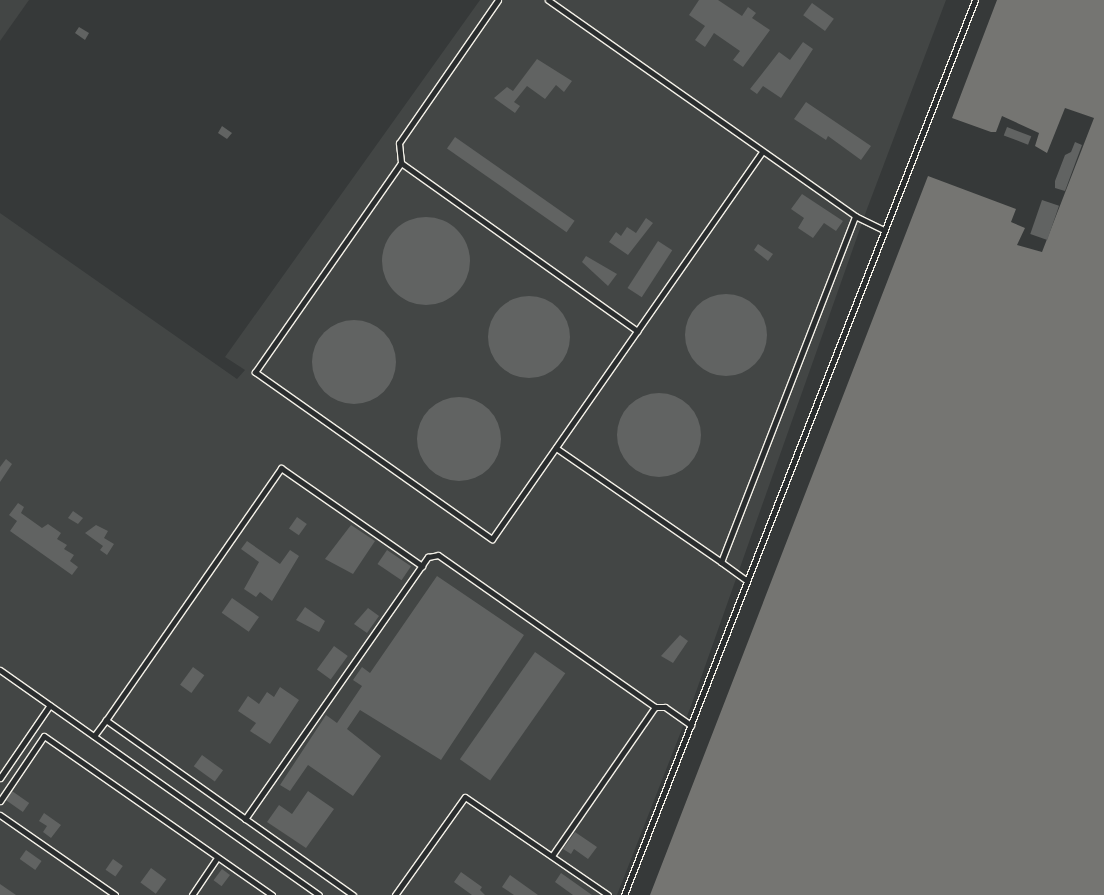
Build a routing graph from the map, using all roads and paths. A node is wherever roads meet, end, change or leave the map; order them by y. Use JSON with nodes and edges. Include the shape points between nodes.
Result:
{"nodes":[{"id":1,"x":498,"y":0,"type":"edge"},
{"id":2,"x":548,"y":0,"type":"edge"},
{"id":3,"x":975,"y":0,"type":"edge"},
{"id":4,"x":762,"y":152,"type":"junction"},
{"id":5,"x":401,"y":163,"type":"junction"},
{"id":6,"x":855,"y":216,"type":"junction"},
{"id":7,"x":884,"y":230,"type":"junction"},
{"id":8,"x":637,"y":331,"type":"junction"},
{"id":9,"x":556,"y":448,"type":"junction"},
{"id":10,"x":721,"y":562,"type":"junction"},
{"id":11,"x":422,"y":566,"type":"junction"},
{"id":12,"x":747,"y":581,"type":"junction"},
{"id":13,"x":0,"y":670,"type":"edge"},
{"id":14,"x":50,"y":705,"type":"junction"},
{"id":15,"x":655,"y":707,"type":"junction"},
{"id":16,"x":106,"y":720,"type":"junction"},
{"id":17,"x":691,"y":725,"type":"junction"},
{"id":18,"x":94,"y":736,"type":"junction"},
{"id":19,"x":0,"y":778,"type":"edge"},
{"id":20,"x":0,"y":801,"type":"edge"},
{"id":21,"x":0,"y":815,"type":"edge"},
{"id":22,"x":246,"y":819,"type":"junction"},
{"id":23,"x":552,"y":856,"type":"junction"},
{"id":24,"x":218,"y":858,"type":"junction"},
{"id":25,"x":115,"y":895,"type":"edge"},
{"id":26,"x":192,"y":895,"type":"edge"},
{"id":27,"x":272,"y":895,"type":"edge"},
{"id":28,"x":319,"y":895,"type":"edge"},
{"id":29,"x":353,"y":895,"type":"edge"},
{"id":30,"x":395,"y":895,"type":"edge"},
{"id":31,"x":608,"y":895,"type":"edge"},
{"id":32,"x":624,"y":895,"type":"edge"}],
"edges":[{"from":1,"to":5,"type":"lane","via":[[399,143]]},
{"from":2,"to":4,"type":"lane"},
{"from":3,"to":7,"type":"lane"},
{"from":4,"to":6,"type":"lane"},
{"from":4,"to":8,"type":"lane"},
{"from":5,"to":8,"type":"lane"},
{"from":5,"to":9,"type":"lane","via":[[255,372],[492,540]]},
{"from":6,"to":7,"type":"lane"},
{"from":6,"to":10,"type":"lane"},
{"from":7,"to":12,"type":"lane"},
{"from":8,"to":9,"type":"lane"},
{"from":9,"to":10,"type":"lane"},
{"from":10,"to":12,"type":"lane"},
{"from":11,"to":15,"type":"lane","via":[[428,557],[438,555]]},
{"from":11,"to":16,"type":"lane","via":[[281,468]]},
{"from":11,"to":22,"type":"lane"},
{"from":12,"to":17,"type":"lane"},
{"from":13,"to":14,"type":"lane"},
{"from":14,"to":18,"type":"lane"},
{"from":14,"to":19,"type":"lane"},
{"from":15,"to":17,"type":"lane","via":[[665,707]]},
{"from":15,"to":23,"type":"lane"},
{"from":16,"to":18,"type":"lane"},
{"from":16,"to":22,"type":"lane"},
{"from":17,"to":32,"type":"lane"},
{"from":18,"to":28,"type":"lane"},
{"from":20,"to":24,"type":"lane","via":[[44,736]]},
{"from":21,"to":25,"type":"lane"},
{"from":22,"to":29,"type":"lane"},
{"from":23,"to":30,"type":"lane","via":[[465,797]]},
{"from":23,"to":31,"type":"lane"},
{"from":24,"to":26,"type":"lane"},
{"from":24,"to":27,"type":"lane"}]}
